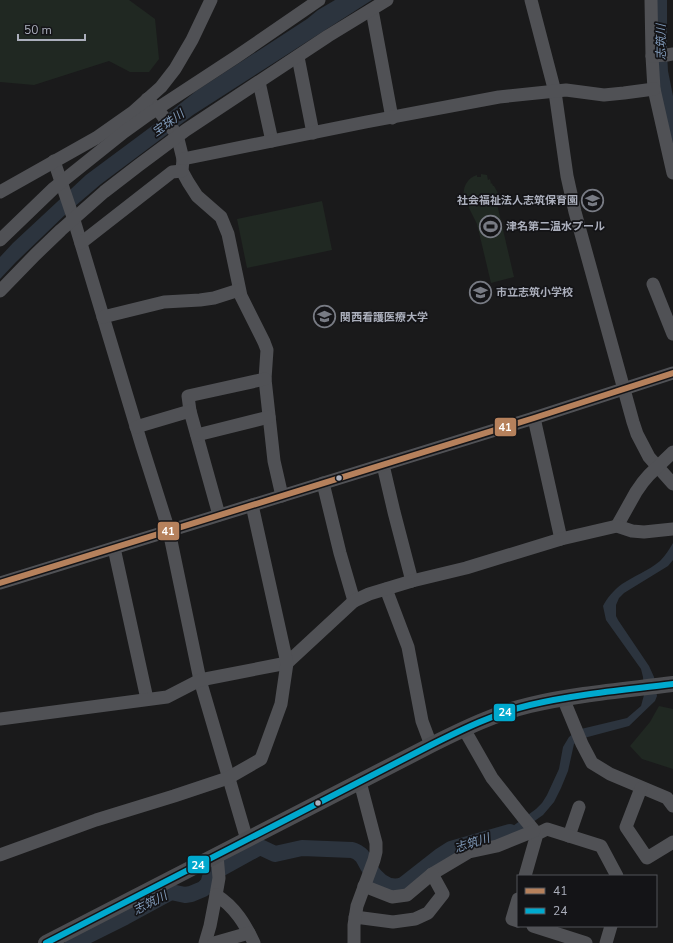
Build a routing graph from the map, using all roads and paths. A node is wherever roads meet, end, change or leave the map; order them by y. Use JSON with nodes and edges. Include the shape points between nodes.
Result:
{"nodes":[{"id":1,"x":211,"y":0,"type":"edge"},
{"id":2,"x":319,"y":0,"type":"edge"},
{"id":3,"x":387,"y":0,"type":"edge"},
{"id":4,"x":530,"y":0,"type":"edge"},
{"id":5,"x":651,"y":0,"type":"edge"},
{"id":6,"x":372,"y":10,"type":"junction"},
{"id":7,"x":670,"y":54,"type":"edge"},
{"id":8,"x":298,"y":56,"type":"junction"},
{"id":9,"x":652,"y":56,"type":"junction"},
{"id":10,"x":259,"y":82,"type":"junction"},
{"id":11,"x":654,"y":89,"type":"junction"},
{"id":12,"x":555,"y":92,"type":"junction"},
{"id":13,"x":148,"y":99,"type":"junction"},
{"id":14,"x":158,"y":110,"type":"junction"},
{"id":15,"x":392,"y":118,"type":"junction"},
{"id":16,"x":312,"y":133,"type":"junction"},
{"id":17,"x":177,"y":136,"type":"junction"},
{"id":18,"x":272,"y":141,"type":"junction"},
{"id":19,"x":670,"y":142,"type":"edge"},
{"id":20,"x":54,"y":161,"type":"junction"},
{"id":21,"x":183,"y":165,"type":"junction"},
{"id":22,"x":673,"y":173,"type":"edge"},
{"id":23,"x":62,"y":185,"type":"junction"},
{"id":24,"x":0,"y":192,"type":"edge"},
{"id":25,"x":73,"y":218,"type":"junction"},
{"id":26,"x":0,"y":240,"type":"edge"},
{"id":27,"x":81,"y":243,"type":"junction"},
{"id":28,"x":653,"y":284,"type":"dead end"},
{"id":29,"x":239,"y":290,"type":"junction"},
{"id":30,"x":0,"y":291,"type":"edge"},
{"id":31,"x":103,"y":317,"type":"junction"},
{"id":32,"x":673,"y":334,"type":"edge"},
{"id":33,"x":673,"y":373,"type":"edge"},
{"id":34,"x":264,"y":379,"type":"junction"},
{"id":35,"x":623,"y":390,"type":"junction"},
{"id":36,"x":190,"y":411,"type":"junction"},
{"id":37,"x":269,"y":417,"type":"junction"},
{"id":38,"x":534,"y":418,"type":"junction"},
{"id":39,"x":136,"y":427,"type":"junction"},
{"id":40,"x":197,"y":435,"type":"junction"},
{"id":41,"x":673,"y":452,"type":"edge"},
{"id":42,"x":383,"y":465,"type":"junction"},
{"id":43,"x":658,"y":467,"type":"junction"},
{"id":44,"x":323,"y":483,"type":"junction"},
{"id":45,"x":673,"y":484,"type":"edge"},
{"id":46,"x":282,"y":496,"type":"junction"},
{"id":47,"x":252,"y":505,"type":"junction"},
{"id":48,"x":220,"y":515,"type":"junction"},
{"id":49,"x":617,"y":526,"type":"junction"},
{"id":50,"x":673,"y":529,"type":"edge"},
{"id":51,"x":169,"y":531,"type":"junction"},
{"id":52,"x":561,"y":539,"type":"junction"},
{"id":53,"x":114,"y":548,"type":"junction"},
{"id":54,"x":412,"y":581,"type":"junction"},
{"id":55,"x":0,"y":583,"type":"edge"},
{"id":56,"x":386,"y":588,"type":"junction"},
{"id":57,"x":354,"y":601,"type":"junction"},
{"id":58,"x":287,"y":663,"type":"junction"},
{"id":59,"x":200,"y":680,"type":"junction"},
{"id":60,"x":667,"y":685,"type":"edge"},
{"id":61,"x":563,"y":698,"type":"junction"},
{"id":62,"x":147,"y":699,"type":"junction"},
{"id":63,"x":0,"y":719,"type":"edge"},
{"id":64,"x":464,"y":729,"type":"junction"},
{"id":65,"x":431,"y":745,"type":"junction"},
{"id":66,"x":228,"y":778,"type":"junction"},
{"id":67,"x":360,"y":782,"type":"junction"},
{"id":68,"x":641,"y":788,"type":"junction"},
{"id":69,"x":673,"y":806,"type":"edge"},
{"id":70,"x":579,"y":807,"type":"dead end"},
{"id":71,"x":531,"y":827,"type":"junction"},
{"id":72,"x":569,"y":836,"type":"junction"},
{"id":73,"x":246,"y":840,"type":"junction"},
{"id":74,"x":673,"y":842,"type":"edge"},
{"id":75,"x":0,"y":855,"type":"edge"},
{"id":76,"x":218,"y":858,"type":"junction"},
{"id":77,"x":432,"y":874,"type":"junction"},
{"id":78,"x":527,"y":875,"type":"edge"},
{"id":79,"x":616,"y":875,"type":"edge"},
{"id":80,"x":366,"y":881,"type":"junction"},
{"id":81,"x":216,"y":895,"type":"junction"},
{"id":82,"x":517,"y":902,"type":"edge"},
{"id":83,"x":355,"y":917,"type":"junction"},
{"id":84,"x":517,"y":921,"type":"edge"},
{"id":85,"x":536,"y":927,"type":"edge"},
{"id":86,"x":611,"y":927,"type":"edge"},
{"id":87,"x":252,"y":938,"type":"edge"},
{"id":88,"x":46,"y":943,"type":"edge"},
{"id":89,"x":206,"y":943,"type":"edge"},
{"id":90,"x":214,"y":943,"type":"edge"},
{"id":91,"x":354,"y":943,"type":"edge"},
{"id":92,"x":586,"y":943,"type":"edge"},
{"id":93,"x":606,"y":943,"type":"edge"}],
"edges":[{"from":1,"to":13,"type":"street","via":[[185,54],[164,83]]},
{"from":2,"to":14,"type":"street"},
{"from":3,"to":6,"type":"street"},
{"from":4,"to":12,"type":"street"},
{"from":5,"to":9,"type":"street"},
{"from":6,"to":8,"type":"street"},
{"from":6,"to":15,"type":"street"},
{"from":7,"to":9,"type":"street"},
{"from":8,"to":10,"type":"street"},
{"from":8,"to":16,"type":"street"},
{"from":9,"to":11,"type":"street"},
{"from":10,"to":17,"type":"street"},
{"from":10,"to":18,"type":"street"},
{"from":11,"to":12,"type":"street","via":[[604,94],[566,90]]},
{"from":11,"to":19,"type":"street"},
{"from":12,"to":15,"type":"street","via":[[500,98]]},
{"from":12,"to":35,"type":"street","via":[[574,212]]},
{"from":13,"to":14,"type":"street"},
{"from":13,"to":20,"type":"street","via":[[96,138]]},
{"from":14,"to":17,"type":"street"},
{"from":14,"to":23,"type":"street","via":[[118,137]]},
{"from":15,"to":16,"type":"street"},
{"from":16,"to":18,"type":"street"},
{"from":17,"to":21,"type":"street"},
{"from":17,"to":25,"type":"street"},
{"from":18,"to":21,"type":"street"},
{"from":19,"to":22,"type":"street"},
{"from":20,"to":23,"type":"street"},
{"from":20,"to":24,"type":"street"},
{"from":21,"to":27,"type":"street"},
{"from":21,"to":29,"type":"street","via":[[197,196],[221,217],[228,234]]},
{"from":23,"to":25,"type":"street"},
{"from":23,"to":26,"type":"street","via":[[54,188]]},
{"from":25,"to":27,"type":"street"},
{"from":25,"to":30,"type":"street"},
{"from":27,"to":31,"type":"street"},
{"from":28,"to":32,"type":"street"},
{"from":29,"to":31,"type":"street","via":[[214,298],[164,302]]},
{"from":29,"to":34,"type":"street","via":[[267,350]]},
{"from":31,"to":39,"type":"street"},
{"from":33,"to":35,"type":"street"},
{"from":34,"to":36,"type":"street","via":[[188,396]]},
{"from":34,"to":37,"type":"street"},
{"from":35,"to":38,"type":"street"},
{"from":35,"to":43,"type":"street","via":[[637,434]]},
{"from":36,"to":39,"type":"street"},
{"from":36,"to":40,"type":"street"},
{"from":37,"to":40,"type":"street"},
{"from":37,"to":46,"type":"street","via":[[274,462]]},
{"from":38,"to":42,"type":"street"},
{"from":38,"to":52,"type":"street"},
{"from":39,"to":51,"type":"street"},
{"from":40,"to":48,"type":"street"},
{"from":41,"to":43,"type":"street"},
{"from":42,"to":44,"type":"street"},
{"from":42,"to":54,"type":"street"},
{"from":43,"to":45,"type":"street"},
{"from":43,"to":49,"type":"street","via":[[636,492]]},
{"from":44,"to":46,"type":"street"},
{"from":44,"to":57,"type":"street"},
{"from":46,"to":47,"type":"street"},
{"from":47,"to":48,"type":"street"},
{"from":47,"to":58,"type":"street"},
{"from":48,"to":51,"type":"street"},
{"from":49,"to":50,"type":"street","via":[[644,532]]},
{"from":49,"to":52,"type":"street"},
{"from":51,"to":53,"type":"street"},
{"from":51,"to":59,"type":"street"},
{"from":52,"to":54,"type":"street","via":[[466,568]]},
{"from":53,"to":55,"type":"street"},
{"from":53,"to":62,"type":"street"},
{"from":54,"to":56,"type":"street"},
{"from":56,"to":57,"type":"street"},
{"from":56,"to":65,"type":"street","via":[[408,648],[422,721]]},
{"from":57,"to":58,"type":"street"},
{"from":58,"to":59,"type":"street"},
{"from":58,"to":66,"type":"street","via":[[281,704],[261,759]]},
{"from":59,"to":62,"type":"street","via":[[167,697]]},
{"from":59,"to":66,"type":"street"},
{"from":60,"to":61,"type":"main road"},
{"from":61,"to":64,"type":"main road","via":[[516,709]]},
{"from":61,"to":68,"type":"street","via":[[592,763]]},
{"from":62,"to":63,"type":"street"},
{"from":64,"to":65,"type":"main road"},
{"from":64,"to":71,"type":"street","via":[[492,778]]},
{"from":65,"to":67,"type":"main road"},
{"from":66,"to":73,"type":"street"},
{"from":66,"to":75,"type":"street","via":[[96,820]]},
{"from":67,"to":73,"type":"main road"},
{"from":67,"to":80,"type":"street","via":[[376,843],[374,860]]},
{"from":68,"to":69,"type":"street","via":[[667,798]]},
{"from":68,"to":74,"type":"street","via":[[626,827],[647,858]]},
{"from":70,"to":72,"type":"street"},
{"from":71,"to":72,"type":"street"},
{"from":71,"to":77,"type":"street","via":[[497,846],[469,852]]},
{"from":71,"to":78,"type":"street"},
{"from":72,"to":79,"type":"street","via":[[601,846]]},
{"from":73,"to":76,"type":"main road"},
{"from":76,"to":81,"type":"street","via":[[219,878]]},
{"from":76,"to":88,"type":"main road"},
{"from":77,"to":80,"type":"street","via":[[407,895],[392,897]]},
{"from":77,"to":83,"type":"street","via":[[443,894],[428,913],[393,922]]},
{"from":80,"to":83,"type":"street"},
{"from":81,"to":87,"type":"street","via":[[233,909]]},
{"from":81,"to":89,"type":"street"},
{"from":82,"to":84,"type":"street","via":[[512,919]]},
{"from":83,"to":91,"type":"street"},
{"from":85,"to":92,"type":"street"},
{"from":86,"to":93,"type":"street"},
{"from":87,"to":90,"type":"street"}]}
